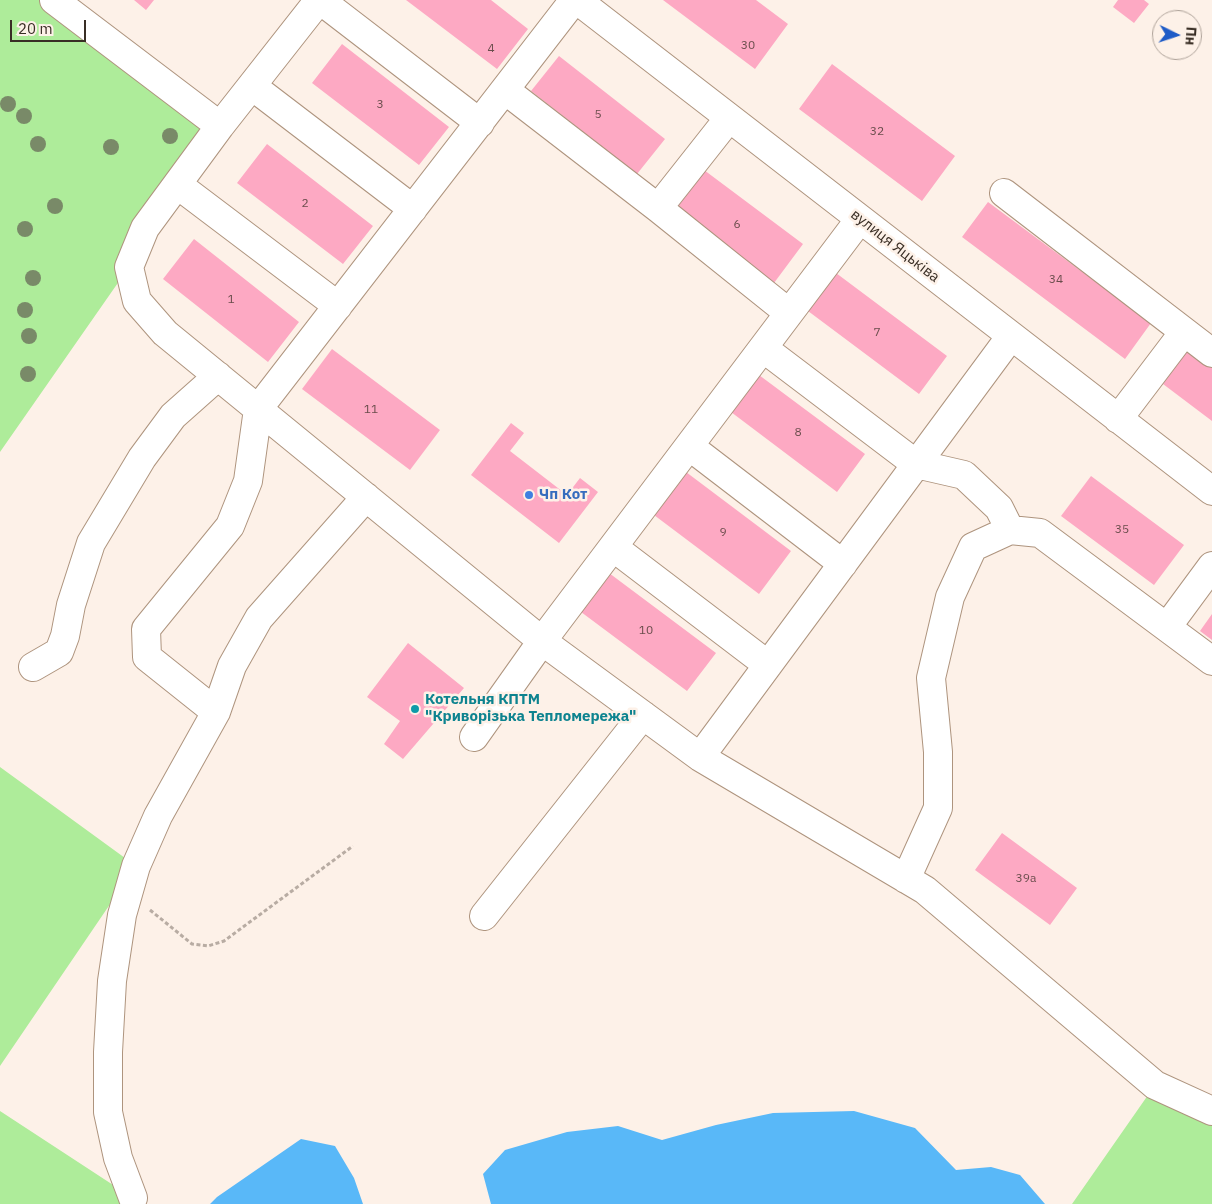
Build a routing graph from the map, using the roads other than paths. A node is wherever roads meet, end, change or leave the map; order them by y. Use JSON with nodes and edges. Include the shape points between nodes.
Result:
{"nodes":[{"id":1,"x":54,"y":0,"type":"edge"},
{"id":2,"x":320,"y":0,"type":"edge"},
{"id":3,"x":575,"y":0,"type":"edge"},
{"id":4,"x":252,"y":86,"type":"junction"},
{"id":5,"x":505,"y":90,"type":"junction"},
{"id":6,"x":729,"y":118,"type":"junction"},
{"id":7,"x":480,"y":123,"type":"junction"},
{"id":8,"x":220,"y":126,"type":"junction"},
{"id":9,"x":178,"y":184,"type":"junction"},
{"id":10,"x":1004,"y":193,"type":"dead end"},
{"id":11,"x":658,"y":208,"type":"junction"},
{"id":12,"x":412,"y":210,"type":"junction"},
{"id":13,"x":860,"y":219,"type":"junction"},
{"id":14,"x":338,"y":306,"type":"junction"},
{"id":15,"x":789,"y":313,"type":"junction"},
{"id":16,"x":1184,"y":332,"type":"junction"},
{"id":17,"x":1011,"y":336,"type":"junction"},
{"id":18,"x":763,"y":348,"type":"junction"},
{"id":19,"x":1212,"y":353,"type":"edge"},
{"id":20,"x":218,"y":376,"type":"junction"},
{"id":21,"x":258,"y":409,"type":"junction"},
{"id":22,"x":1118,"y":419,"type":"junction"},
{"id":23,"x":689,"y":446,"type":"junction"},
{"id":24,"x":916,"y":464,"type":"junction"},
{"id":25,"x":1212,"y":491,"type":"edge"},
{"id":26,"x":366,"y":497,"type":"junction"},
{"id":27,"x":1010,"y":530,"type":"junction"},
{"id":28,"x":613,"y":547,"type":"junction"},
{"id":29,"x":843,"y":564,"type":"junction"},
{"id":30,"x":1212,"y":566,"type":"edge"},
{"id":31,"x":1167,"y":627,"type":"junction"},
{"id":32,"x":542,"y":641,"type":"junction"},
{"id":33,"x":1212,"y":661,"type":"edge"},
{"id":34,"x":768,"y":665,"type":"junction"},
{"id":35,"x":34,"y":667,"type":"dead end"},
{"id":36,"x":216,"y":712,"type":"junction"},
{"id":37,"x":642,"y":715,"type":"junction"},
{"id":38,"x":474,"y":737,"type":"dead end"},
{"id":39,"x":700,"y":758,"type":"junction"},
{"id":40,"x":906,"y":879,"type":"junction"},
{"id":41,"x":484,"y":916,"type":"dead end"},
{"id":42,"x":1212,"y":1110,"type":"edge"},
{"id":43,"x":133,"y":1198,"type":"dead end"}],
"edges":[{"from":1,"to":8,"type":"street"},
{"from":2,"to":4,"type":"street"},
{"from":2,"to":7,"type":"street"},
{"from":3,"to":5,"type":"street"},
{"from":3,"to":6,"type":"street","name":"вулиця Яцьківа"},
{"from":4,"to":8,"type":"street"},
{"from":4,"to":12,"type":"street"},
{"from":5,"to":7,"type":"street"},
{"from":5,"to":11,"type":"street"},
{"from":6,"to":11,"type":"street"},
{"from":6,"to":13,"type":"street","name":"вулиця Яцьківа"},
{"from":7,"to":12,"type":"street"},
{"from":8,"to":9,"type":"street"},
{"from":9,"to":14,"type":"street"},
{"from":9,"to":20,"type":"street","via":[[145,228],[129,267],[137,301],[165,333]]},
{"from":10,"to":16,"type":"street"},
{"from":11,"to":15,"type":"street"},
{"from":12,"to":14,"type":"street"},
{"from":13,"to":15,"type":"street"},
{"from":13,"to":17,"type":"street","name":"вулиця Яцьківа"},
{"from":14,"to":21,"type":"street"},
{"from":15,"to":18,"type":"street"},
{"from":16,"to":19,"type":"street"},
{"from":16,"to":22,"type":"street"},
{"from":17,"to":22,"type":"street","name":"вулиця Яцьківа"},
{"from":17,"to":24,"type":"street"},
{"from":18,"to":23,"type":"street"},
{"from":18,"to":24,"type":"street"},
{"from":20,"to":21,"type":"street"},
{"from":20,"to":35,"type":"street","via":[[173,416],[142,458],[91,543],[59,652]]},
{"from":21,"to":26,"type":"street"},
{"from":21,"to":36,"type":"street","via":[[248,481],[230,526],[146,629],[147,657]]},
{"from":22,"to":25,"type":"street","name":"вулиця Яцьківа"},
{"from":23,"to":28,"type":"street"},
{"from":23,"to":29,"type":"street"},
{"from":24,"to":27,"type":"street","via":[[964,475],[999,508]]},
{"from":24,"to":29,"type":"street"},
{"from":26,"to":32,"type":"street"},
{"from":26,"to":36,"type":"street","via":[[259,618],[232,666]]},
{"from":27,"to":31,"type":"street","via":[[1040,533]]},
{"from":27,"to":40,"type":"street","via":[[973,547],[950,596],[931,678],[938,752],[938,808]]},
{"from":28,"to":32,"type":"street"},
{"from":28,"to":34,"type":"street"},
{"from":29,"to":34,"type":"street"},
{"from":30,"to":31,"type":"street"},
{"from":31,"to":33,"type":"street"},
{"from":32,"to":37,"type":"street"},
{"from":32,"to":38,"type":"street"},
{"from":34,"to":39,"type":"street"},
{"from":36,"to":43,"type":"street","via":[[158,816],[136,866],[122,915],[112,981],[108,1112],[118,1158]]},
{"from":37,"to":39,"type":"street"},
{"from":37,"to":41,"type":"street"},
{"from":39,"to":40,"type":"street"},
{"from":40,"to":42,"type":"street","via":[[925,890],[1156,1085]]}]}
